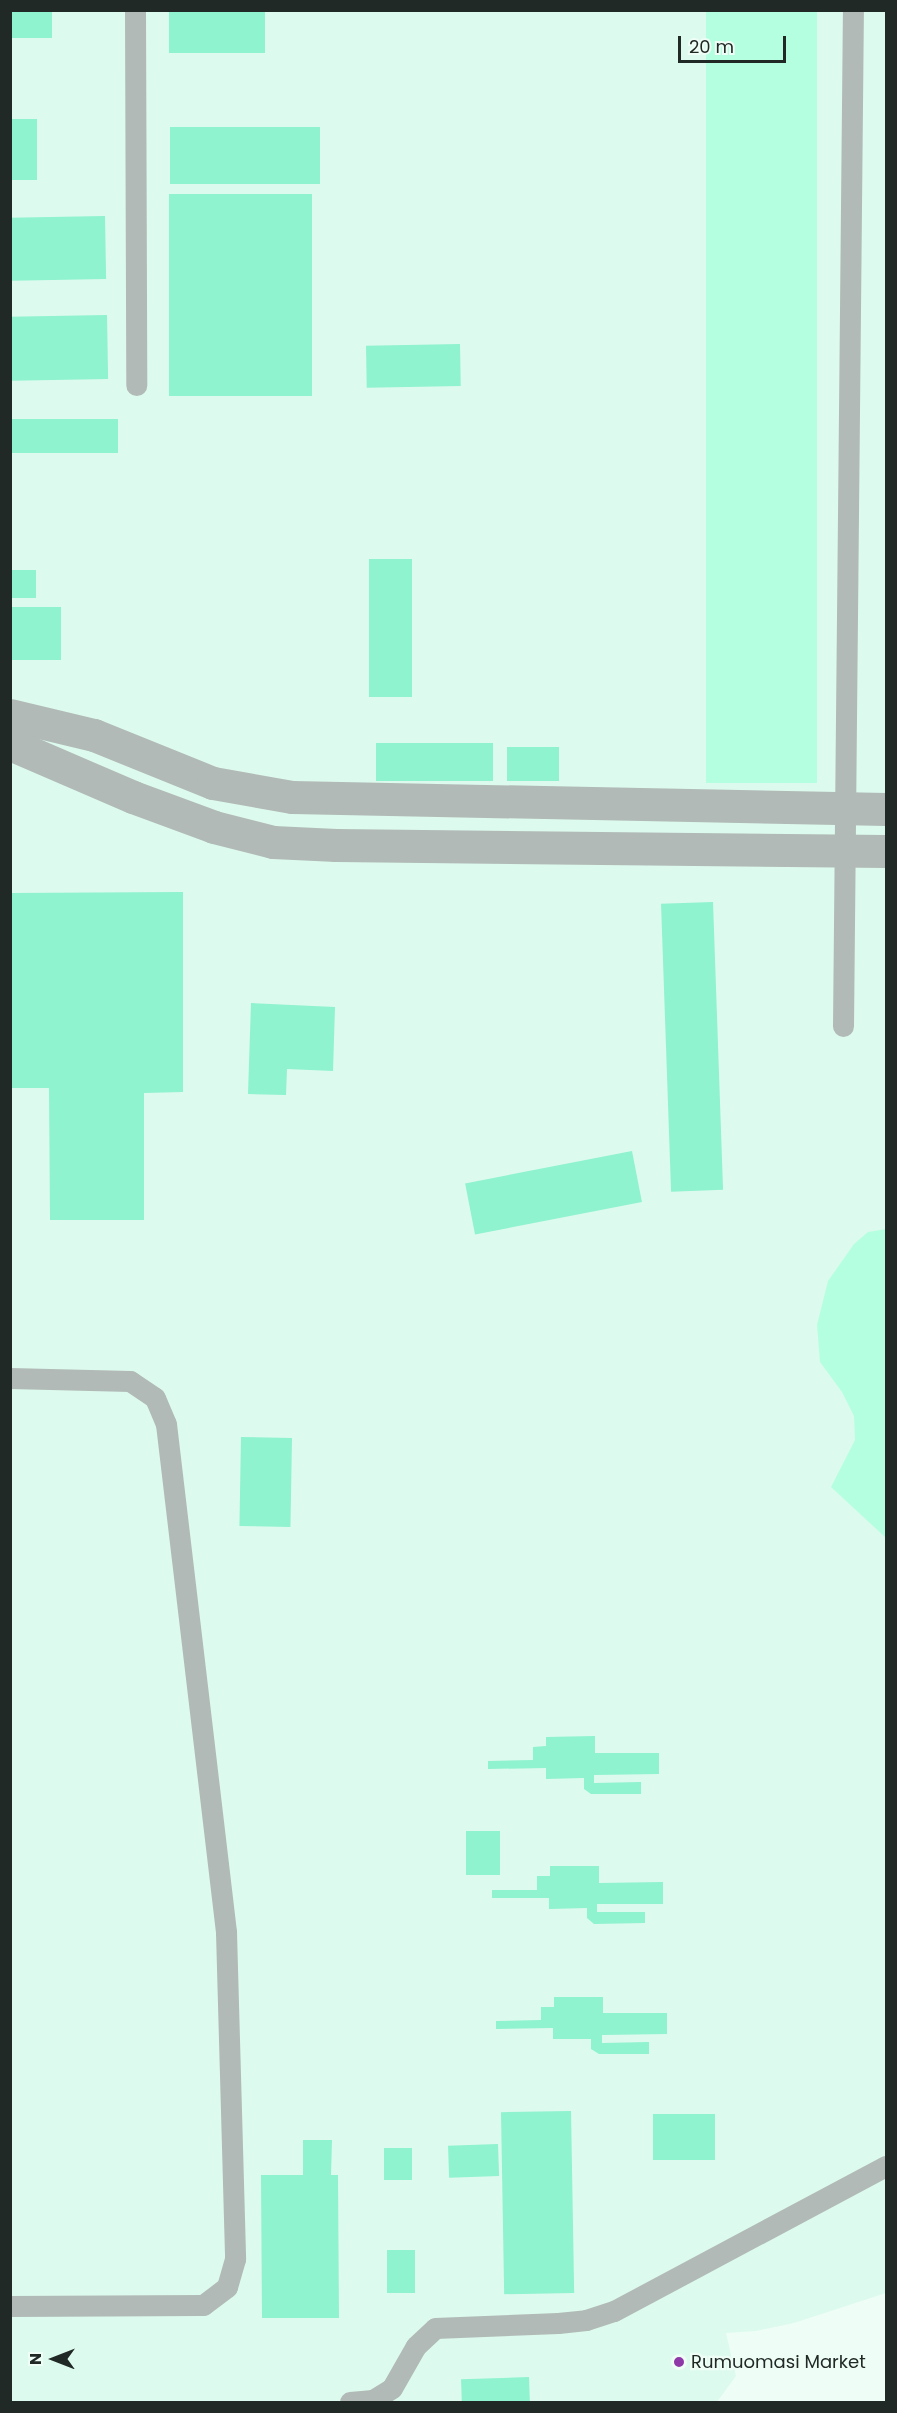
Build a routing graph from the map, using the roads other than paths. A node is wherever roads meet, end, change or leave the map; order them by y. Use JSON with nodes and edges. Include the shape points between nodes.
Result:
{"nodes":[{"id":1,"x":135,"y":10,"type":"edge"},
{"id":2,"x":853,"y":10,"type":"edge"},
{"id":3,"x":136,"y":385,"type":"dead end"},
{"id":4,"x":10,"y":715,"type":"edge"},
{"id":5,"x":10,"y":744,"type":"edge"},
{"id":6,"x":844,"y":808,"type":"junction"},
{"id":7,"x":886,"y":809,"type":"edge"},
{"id":8,"x":886,"y":850,"type":"edge"},
{"id":9,"x":844,"y":851,"type":"junction"},
{"id":10,"x":843,"y":1026,"type":"dead end"},
{"id":11,"x":10,"y":1378,"type":"edge"},
{"id":12,"x":886,"y":2166,"type":"edge"},
{"id":13,"x":10,"y":2306,"type":"edge"},
{"id":14,"x":350,"y":2403,"type":"edge"}],
"edges":[{"from":1,"to":3,"type":"lane"},
{"from":2,"to":6,"type":"lane"},
{"from":4,"to":6,"type":"street","via":[[94,735],[213,783],[292,797]]},
{"from":5,"to":9,"type":"street","via":[[173,812],[273,842]]},
{"from":6,"to":7,"type":"street"},
{"from":6,"to":9,"type":"lane"},
{"from":8,"to":9,"type":"street"},
{"from":9,"to":10,"type":"lane"},
{"from":11,"to":13,"type":"lane","via":[[130,1380],[155,1398],[166,1424],[226,1932],[235,2259],[227,2287],[203,2305]]},
{"from":12,"to":14,"type":"lane","via":[[614,2311],[558,2323],[435,2328],[416,2346],[392,2388],[373,2400]]}]}
